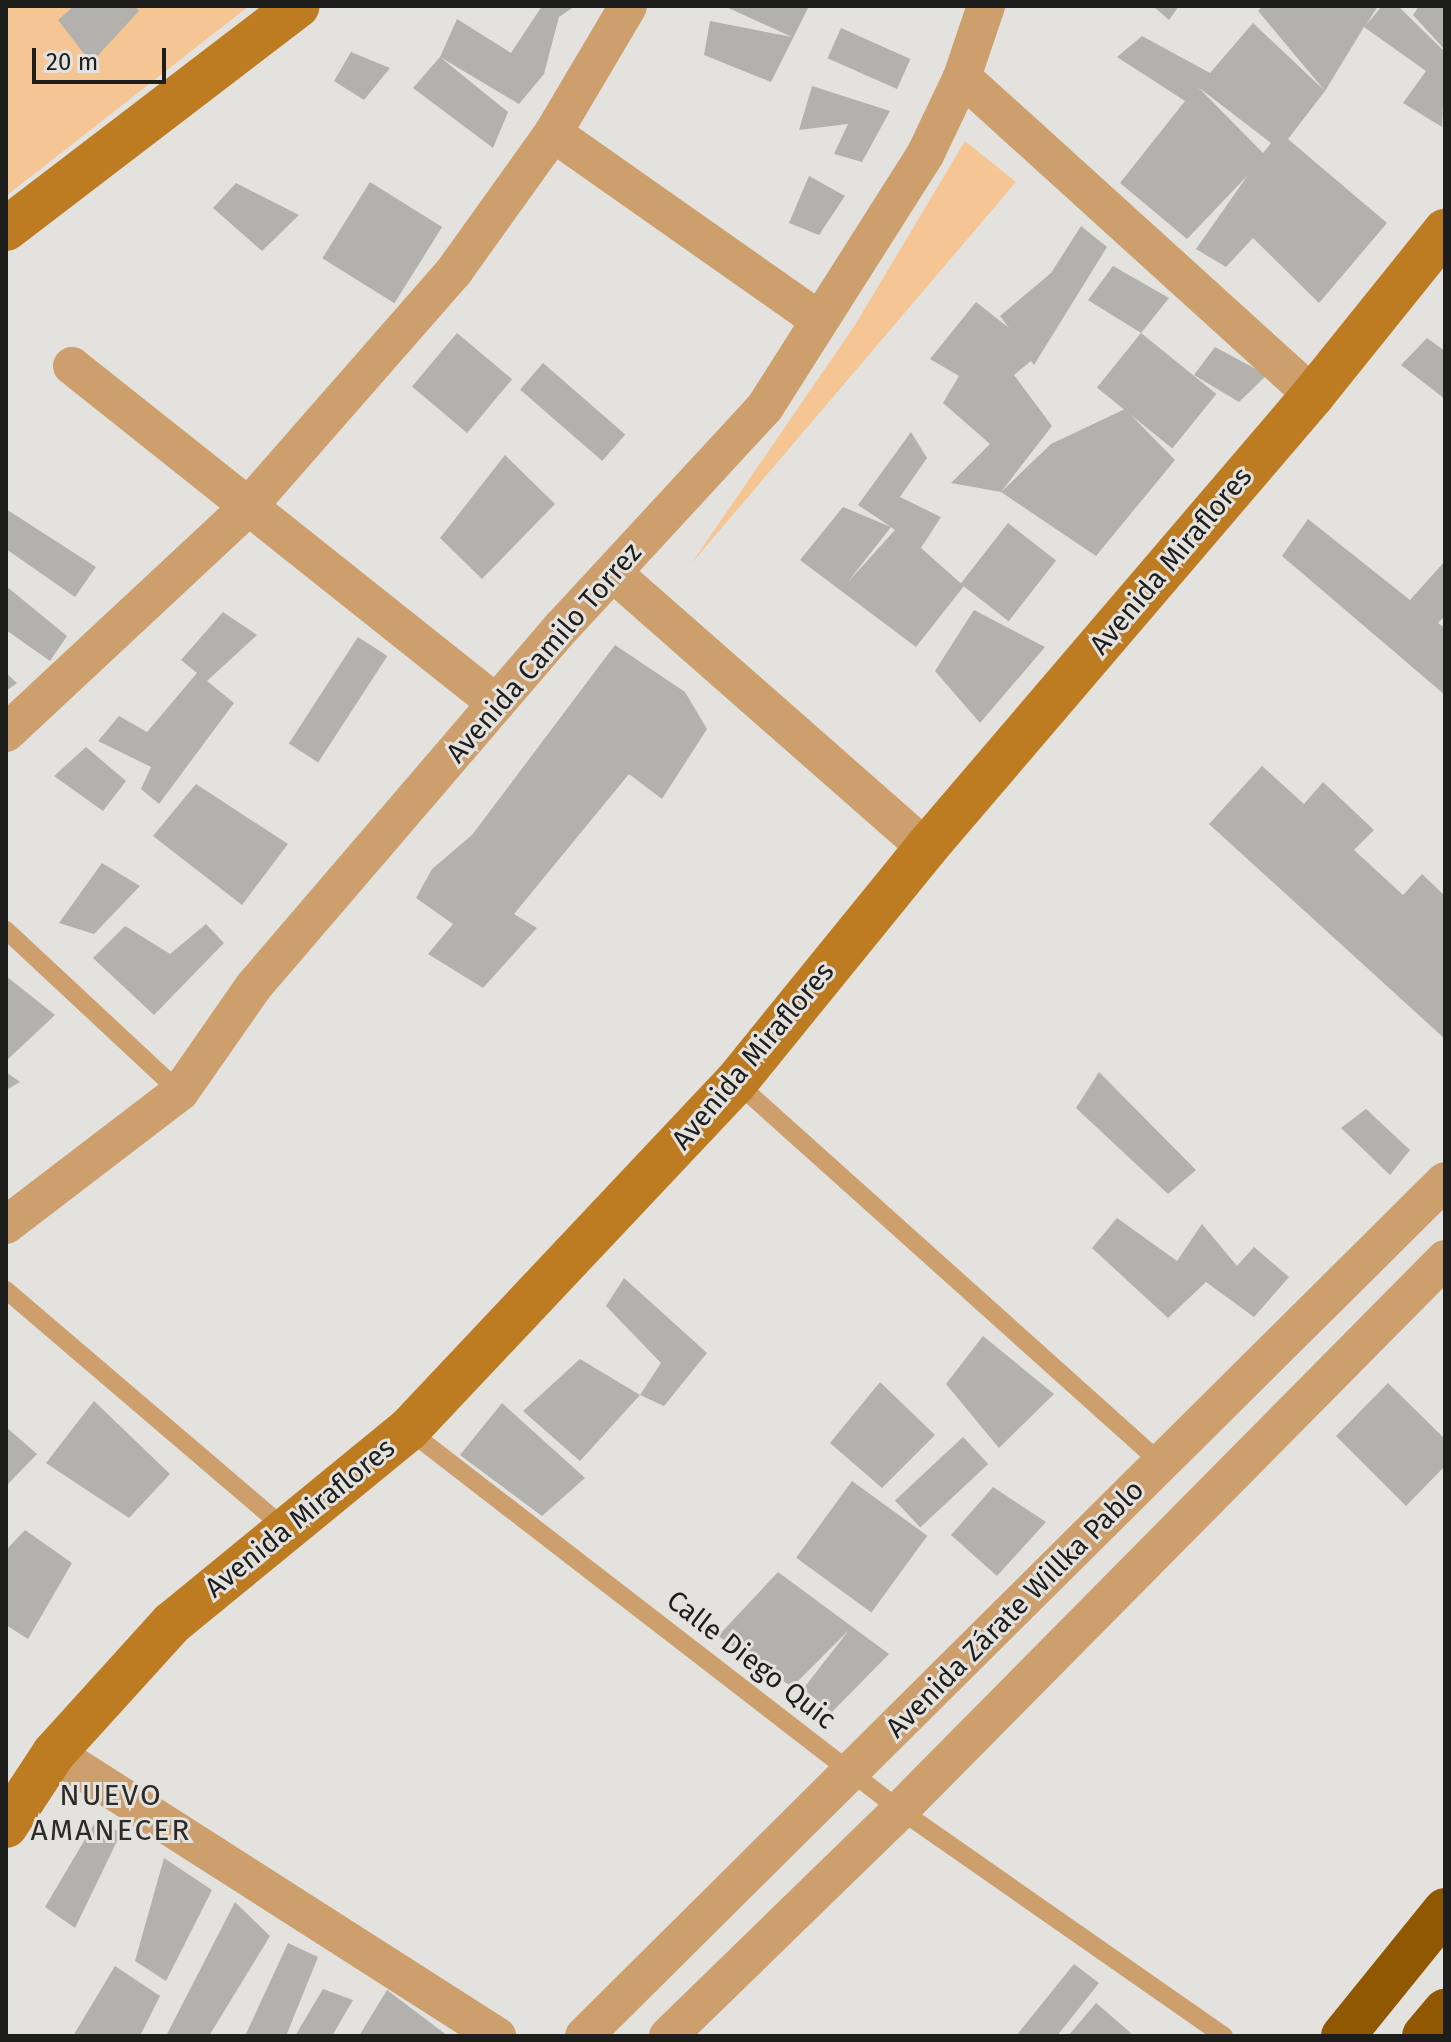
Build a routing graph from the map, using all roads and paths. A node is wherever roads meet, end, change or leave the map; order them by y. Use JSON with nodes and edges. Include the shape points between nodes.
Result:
{"nodes":[{"id":1,"x":298,"y":6,"type":"edge"},
{"id":2,"x":628,"y":6,"type":"edge"},
{"id":3,"x":986,"y":6,"type":"edge"},
{"id":4,"x":962,"y":77,"type":"junction"},
{"id":5,"x":553,"y":133,"type":"junction"},
{"id":6,"x":6,"y":229,"type":"edge"},
{"id":7,"x":1445,"y":231,"type":"edge"},
{"id":8,"x":819,"y":320,"type":"junction"},
{"id":9,"x":72,"y":366,"type":"dead end"},
{"id":10,"x":1313,"y":395,"type":"junction"},
{"id":11,"x":246,"y":509,"type":"junction"},
{"id":12,"x":613,"y":573,"type":"junction"},
{"id":13,"x":496,"y":703,"type":"junction"},
{"id":14,"x":6,"y":733,"type":"edge"},
{"id":15,"x":926,"y":848,"type":"junction"},
{"id":16,"x":6,"y":930,"type":"edge"},
{"id":17,"x":736,"y":1082,"type":"junction"},
{"id":18,"x":180,"y":1092,"type":"junction"},
{"id":19,"x":1445,"y":1181,"type":"edge"},
{"id":20,"x":6,"y":1225,"type":"edge"},
{"id":21,"x":1445,"y":1259,"type":"edge"},
{"id":22,"x":6,"y":1290,"type":"edge"},
{"id":23,"x":408,"y":1430,"type":"junction"},
{"id":24,"x":1161,"y":1463,"type":"junction"},
{"id":25,"x":286,"y":1529,"type":"junction"},
{"id":26,"x":54,"y":1753,"type":"junction"},
{"id":27,"x":850,"y":1772,"type":"junction"},
{"id":28,"x":900,"y":1810,"type":"junction"},
{"id":29,"x":6,"y":1826,"type":"edge"},
{"id":30,"x":1445,"y":1910,"type":"edge"},
{"id":31,"x":1445,"y":2011,"type":"edge"},
{"id":32,"x":497,"y":2036,"type":"edge"},
{"id":33,"x":584,"y":2036,"type":"edge"},
{"id":34,"x":668,"y":2036,"type":"edge"},
{"id":35,"x":1224,"y":2036,"type":"edge"},
{"id":36,"x":1343,"y":2036,"type":"edge"},
{"id":37,"x":1424,"y":2036,"type":"edge"}],
"edges":[{"from":1,"to":6,"type":"street"},
{"from":2,"to":5,"type":"street"},
{"from":3,"to":4,"type":"street","name":"Avenida Camilo Torrez"},
{"from":4,"to":8,"type":"street","name":"Avenida Camilo Torrez","via":[[925,155]]},
{"from":4,"to":10,"type":"street"},
{"from":5,"to":8,"type":"street"},
{"from":5,"to":11,"type":"street","via":[[455,270]]},
{"from":7,"to":10,"type":"street","name":"Avenida Miraflores"},
{"from":8,"to":12,"type":"street","name":"Avenida Camilo Torrez","via":[[765,407]]},
{"from":9,"to":11,"type":"street"},
{"from":10,"to":15,"type":"street","name":"Avenida Miraflores"},
{"from":11,"to":13,"type":"street"},
{"from":11,"to":14,"type":"street"},
{"from":12,"to":13,"type":"street","name":"Avenida Camilo Torrez"},
{"from":12,"to":15,"type":"street"},
{"from":13,"to":18,"type":"street","name":"Avenida Camilo Torrez","via":[[254,986]]},
{"from":15,"to":17,"type":"street","name":"Avenida Miraflores"},
{"from":16,"to":18,"type":"lane"},
{"from":17,"to":23,"type":"street","name":"Avenida Miraflores"},
{"from":17,"to":24,"type":"lane"},
{"from":18,"to":20,"type":"street","name":"Avenida Camilo Torrez"},
{"from":19,"to":24,"type":"street","name":"Avenida Zárate Willka Pablo"},
{"from":21,"to":28,"type":"street","name":"Avenida Zárate Willka Pablo"},
{"from":22,"to":25,"type":"lane"},
{"from":23,"to":25,"type":"street","name":"Avenida Miraflores"},
{"from":23,"to":27,"type":"lane","name":"Calle Diego Quic"},
{"from":24,"to":27,"type":"street","name":"Avenida Zárate Willka Pablo"},
{"from":25,"to":26,"type":"street","name":"Avenida Miraflores","via":[[172,1623]]},
{"from":26,"to":29,"type":"street","name":"Avenida Miraflores"},
{"from":26,"to":32,"type":"street"},
{"from":27,"to":28,"type":"lane","name":"Calle Diego Quic"},
{"from":27,"to":33,"type":"street","name":"Avenida Zárate Willka Pablo"},
{"from":28,"to":34,"type":"street","name":"Avenida Zárate Willka Pablo"},
{"from":28,"to":35,"type":"lane","name":"Calle Diego Quic"},
{"from":30,"to":36,"type":"highway"},
{"from":31,"to":37,"type":"highway"}]}
